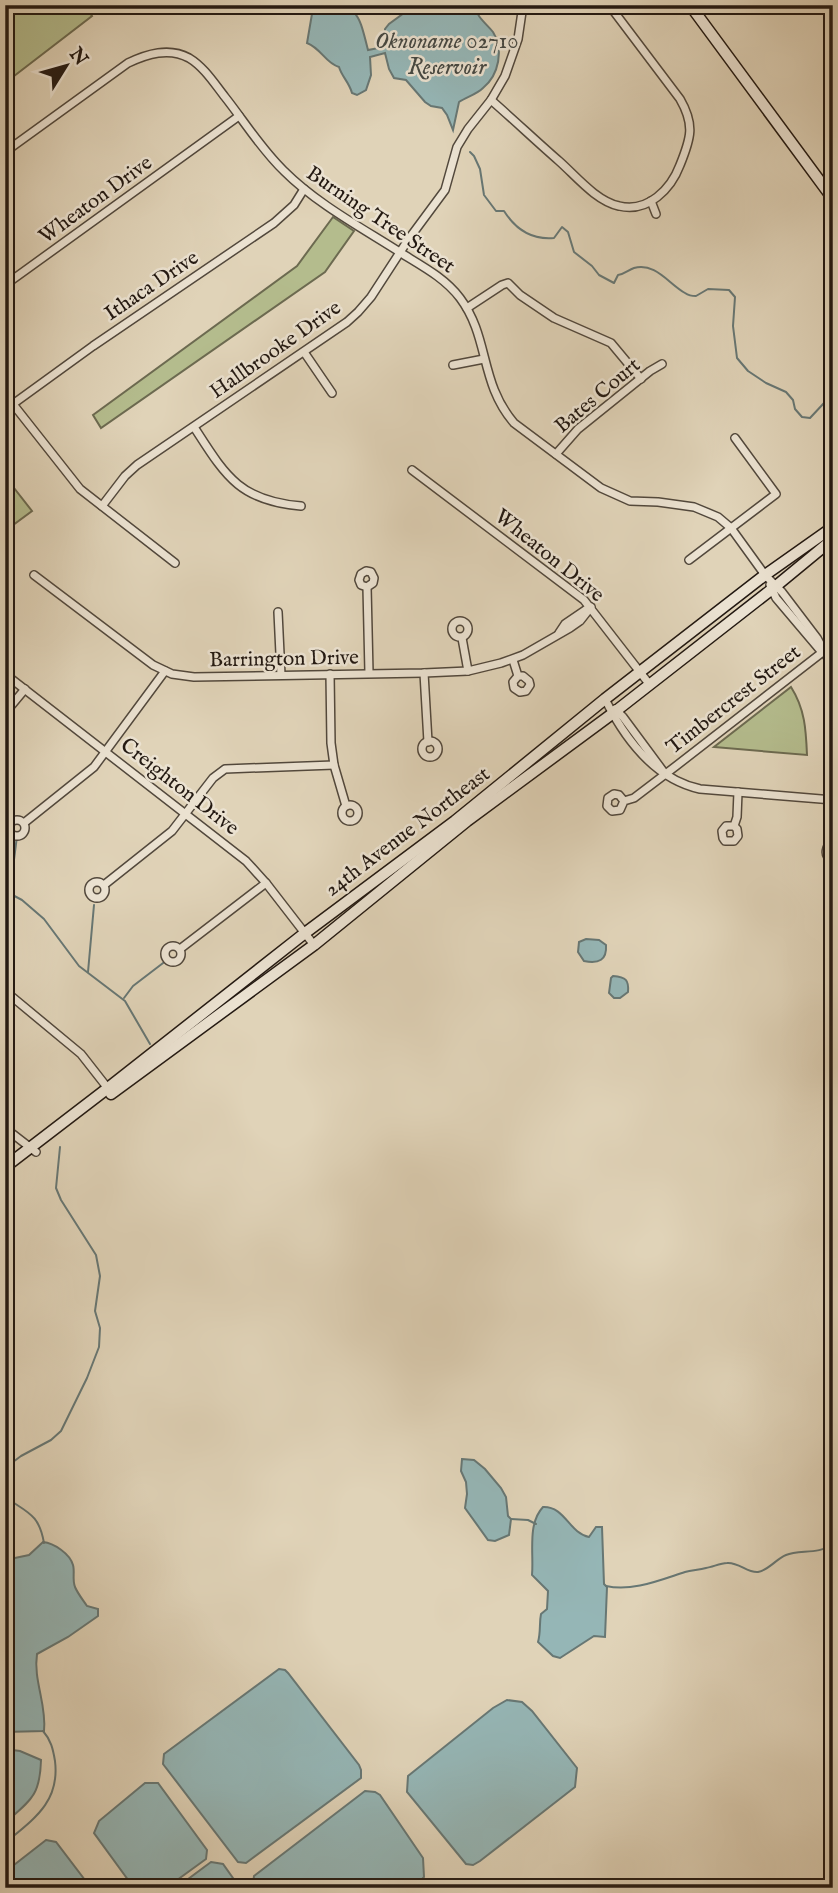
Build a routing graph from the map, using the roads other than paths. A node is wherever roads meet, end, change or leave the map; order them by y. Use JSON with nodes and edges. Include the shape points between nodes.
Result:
{"nodes":[{"id":1,"x":523,"y":5,"type":"edge"},
{"id":2,"x":610,"y":5,"type":"edge"},
{"id":3,"x":690,"y":5,"type":"edge"},
{"id":4,"x":491,"y":100,"type":"junction"},
{"id":5,"x":239,"y":116,"type":"junction"},
{"id":6,"x":5,"y":152,"type":"edge"},
{"id":7,"x":304,"y":189,"type":"junction"},
{"id":8,"x":833,"y":199,"type":"edge"},
{"id":9,"x":651,"y":201,"type":"junction"},
{"id":10,"x":656,"y":214,"type":"dead end"},
{"id":11,"x":400,"y":252,"type":"junction"},
{"id":12,"x":5,"y":285,"type":"edge"},
{"id":13,"x":467,"y":308,"type":"junction"},
{"id":14,"x":304,"y":352,"type":"junction"},
{"id":15,"x":484,"y":359,"type":"junction"},
{"id":16,"x":662,"y":364,"type":"dead end"},
{"id":17,"x":453,"y":365,"type":"dead end"},
{"id":18,"x":641,"y":379,"type":"junction"},
{"id":19,"x":332,"y":393,"type":"dead end"},
{"id":20,"x":5,"y":394,"type":"edge"},
{"id":21,"x":13,"y":404,"type":"junction"},
{"id":22,"x":194,"y":427,"type":"junction"},
{"id":23,"x":735,"y":438,"type":"dead end"},
{"id":24,"x":556,"y":454,"type":"junction"},
{"id":25,"x":412,"y":470,"type":"dead end"},
{"id":26,"x":102,"y":506,"type":"junction"},
{"id":27,"x":301,"y":506,"type":"dead end"},
{"id":28,"x":833,"y":527,"type":"edge"},
{"id":29,"x":731,"y":528,"type":"junction"},
{"id":30,"x":833,"y":539,"type":"edge"},
{"id":31,"x":690,"y":560,"type":"dead end"},
{"id":32,"x":175,"y":563,"type":"dead end"},
{"id":33,"x":34,"y":575,"type":"dead end"},
{"id":34,"x":765,"y":575,"type":"junction"},
{"id":35,"x":367,"y":587,"type":"dead end"},
{"id":36,"x":774,"y":588,"type":"junction"},
{"id":37,"x":590,"y":607,"type":"junction"},
{"id":38,"x":278,"y":612,"type":"dead end"},
{"id":39,"x":462,"y":638,"type":"dead end"},
{"id":40,"x":833,"y":644,"type":"edge"},
{"id":41,"x":822,"y":652,"type":"junction"},
{"id":42,"x":513,"y":660,"type":"junction"},
{"id":43,"x":833,"y":668,"type":"edge"},
{"id":44,"x":165,"y":671,"type":"junction"},
{"id":45,"x":468,"y":671,"type":"junction"},
{"id":46,"x":640,"y":672,"type":"junction"},
{"id":47,"x":369,"y":673,"type":"junction"},
{"id":48,"x":424,"y":673,"type":"junction"},
{"id":49,"x":5,"y":674,"type":"edge"},
{"id":50,"x":330,"y":674,"type":"junction"},
{"id":51,"x":281,"y":675,"type":"junction"},
{"id":52,"x":518,"y":676,"type":"dead end"},
{"id":53,"x":650,"y":684,"type":"junction"},
{"id":54,"x":25,"y":689,"type":"junction"},
{"id":55,"x":605,"y":699,"type":"junction"},
{"id":56,"x":614,"y":712,"type":"junction"},
{"id":57,"x":5,"y":713,"type":"edge"},
{"id":58,"x":428,"y":742,"type":"dead end"},
{"id":59,"x":106,"y":751,"type":"junction"},
{"id":60,"x":334,"y":765,"type":"junction"},
{"id":61,"x":665,"y":775,"type":"junction"},
{"id":62,"x":738,"y":792,"type":"junction"},
{"id":63,"x":832,"y":800,"type":"edge"},
{"id":64,"x":624,"y":801,"type":"dead end"},
{"id":65,"x":346,"y":806,"type":"dead end"},
{"id":66,"x":186,"y":813,"type":"junction"},
{"id":67,"x":24,"y":823,"type":"dead end"},
{"id":68,"x":734,"y":826,"type":"dead end"},
{"id":69,"x":832,"y":844,"type":"edge"},
{"id":70,"x":833,"y":861,"type":"edge"},
{"id":71,"x":266,"y":883,"type":"junction"},
{"id":72,"x":104,"y":885,"type":"dead end"},
{"id":73,"x":304,"y":933,"type":"junction"},
{"id":74,"x":314,"y":945,"type":"junction"},
{"id":75,"x":180,"y":949,"type":"dead end"},
{"id":76,"x":5,"y":991,"type":"edge"},
{"id":77,"x":110,"y":1091,"type":"junction"},
{"id":78,"x":5,"y":1128,"type":"edge"},
{"id":79,"x":33,"y":1150,"type":"junction"},
{"id":80,"x":5,"y":1167,"type":"edge"},
{"id":81,"x":5,"y":1176,"type":"edge"}],
"edges":[{"from":1,"to":4,"type":"street","name":"Hallbrooke Drive","via":[[514,53]]},
{"from":2,"to":9,"type":"street","via":[[680,99],[690,120],[689,142],[677,173],[671,185]]},
{"from":3,"to":8,"type":"street"},
{"from":4,"to":9,"type":"street","via":[[598,195],[616,205]]},
{"from":4,"to":11,"type":"street","name":"Hallbrooke Drive","via":[[457,147],[445,190]]},
{"from":5,"to":6,"type":"street","name":"Burning Tree Street","via":[[205,70],[188,57],[166,52],[128,63]]},
{"from":5,"to":7,"type":"street","name":"Burning Tree Street"},
{"from":5,"to":12,"type":"street","name":"Wheaton Drive"},
{"from":7,"to":11,"type":"street","name":"Burning Tree Street"},
{"from":7,"to":21,"type":"street","name":"Ithaca Drive","via":[[274,223]]},
{"from":9,"to":10,"type":"street"},
{"from":11,"to":13,"type":"street","name":"Burning Tree Street","via":[[442,279]]},
{"from":11,"to":14,"type":"street","name":"Hallbrooke Drive","via":[[358,312]]},
{"from":13,"to":15,"type":"street","name":"Burning Tree Street"},
{"from":13,"to":18,"type":"street","via":[[508,283],[554,318],[611,343]]},
{"from":14,"to":19,"type":"street"},
{"from":14,"to":22,"type":"street","name":"Hallbrooke Drive"},
{"from":15,"to":17,"type":"street"},
{"from":15,"to":24,"type":"street","name":"Burning Tree Street","via":[[504,411]]},
{"from":16,"to":18,"type":"street","name":"Bates Court"},
{"from":18,"to":24,"type":"street","name":"Bates Court","via":[[578,429]]},
{"from":20,"to":21,"type":"street"},
{"from":21,"to":26,"type":"street","via":[[74,482]]},
{"from":22,"to":26,"type":"street","name":"Hallbrooke Drive","via":[[130,472]]},
{"from":22,"to":27,"type":"street","via":[[227,475],[243,489],[261,499]]},
{"from":23,"to":29,"type":"street","via":[[776,494]]},
{"from":24,"to":29,"type":"street","name":"Burning Tree Street","via":[[601,488],[630,501],[694,507]]},
{"from":25,"to":37,"type":"street","name":"Wheaton Drive"},
{"from":26,"to":32,"type":"street"},
{"from":28,"to":34,"type":"street","name":"24th Avenue Northeast"},
{"from":29,"to":31,"type":"street"},
{"from":29,"to":34,"type":"street","name":"Burning Tree Street"},
{"from":30,"to":36,"type":"street","name":"24th Avenue Northeast"},
{"from":33,"to":44,"type":"street","name":"Barrington Drive"},
{"from":34,"to":36,"type":"street","name":"Burning Tree Street"},
{"from":34,"to":46,"type":"street","name":"24th Avenue Northeast"},
{"from":35,"to":47,"type":"street"},
{"from":36,"to":41,"type":"street","name":"Burning Tree Street","via":[[776,598]]},
{"from":36,"to":53,"type":"street","name":"24th Avenue Northeast"},
{"from":37,"to":42,"type":"street","name":"Barrington Drive","via":[[558,634]]},
{"from":37,"to":46,"type":"street","name":"Wheaton Drive"},
{"from":38,"to":51,"type":"street"},
{"from":39,"to":45,"type":"street"},
{"from":40,"to":41,"type":"street","name":"Timbercrest Street"},
{"from":41,"to":43,"type":"street","name":"Burning Tree Street"},
{"from":41,"to":61,"type":"street","name":"Timbercrest Street"},
{"from":42,"to":45,"type":"street","name":"Barrington Drive"},
{"from":42,"to":52,"type":"street"},
{"from":44,"to":51,"type":"street","name":"Barrington Drive","via":[[211,677]]},
{"from":44,"to":59,"type":"street"},
{"from":45,"to":48,"type":"street","name":"Barrington Drive"},
{"from":46,"to":53,"type":"street","name":"Wheaton Drive"},
{"from":46,"to":55,"type":"street","name":"24th Avenue Northeast"},
{"from":47,"to":48,"type":"street","name":"Barrington Drive"},
{"from":47,"to":50,"type":"street","name":"Barrington Drive"},
{"from":48,"to":58,"type":"street"},
{"from":49,"to":54,"type":"street","name":"Creighton Drive"},
{"from":50,"to":51,"type":"street","name":"Barrington Drive"},
{"from":50,"to":60,"type":"street"},
{"from":53,"to":56,"type":"street","name":"24th Avenue Northeast"},
{"from":54,"to":57,"type":"street"},
{"from":54,"to":59,"type":"street","name":"Creighton Drive"},
{"from":55,"to":56,"type":"street"},
{"from":55,"to":73,"type":"street","name":"24th Avenue Northeast","via":[[455,821]]},
{"from":56,"to":61,"type":"street","via":[[616,722]]},
{"from":56,"to":74,"type":"street","name":"24th Avenue Northeast","via":[[467,821]]},
{"from":59,"to":66,"type":"street","name":"Creighton Drive"},
{"from":59,"to":67,"type":"street","via":[[88,772]]},
{"from":60,"to":65,"type":"street"},
{"from":60,"to":66,"type":"street","via":[[225,769]]},
{"from":61,"to":62,"type":"street","via":[[689,787]]},
{"from":61,"to":64,"type":"street","name":"Timbercrest Street"},
{"from":62,"to":63,"type":"street"},
{"from":62,"to":68,"type":"street"},
{"from":63,"to":69,"type":"street"},
{"from":66,"to":71,"type":"street","name":"Creighton Drive"},
{"from":66,"to":72,"type":"street","via":[[165,837]]},
{"from":69,"to":70,"type":"street","via":[[826,853]]},
{"from":71,"to":73,"type":"street","name":"Creighton Drive"},
{"from":71,"to":75,"type":"street"},
{"from":73,"to":74,"type":"street","name":"Creighton Drive"},
{"from":73,"to":77,"type":"street","name":"24th Avenue Northeast"},
{"from":74,"to":77,"type":"street","name":"24th Avenue Northeast"},
{"from":76,"to":77,"type":"street","via":[[82,1054]]},
{"from":77,"to":79,"type":"street","name":"24th Avenue Northeast"},
{"from":78,"to":79,"type":"street"},
{"from":79,"to":80,"type":"street","name":"24th Avenue Northeast"},
{"from":79,"to":81,"type":"street","name":"24th Avenue Northeast"}]}
